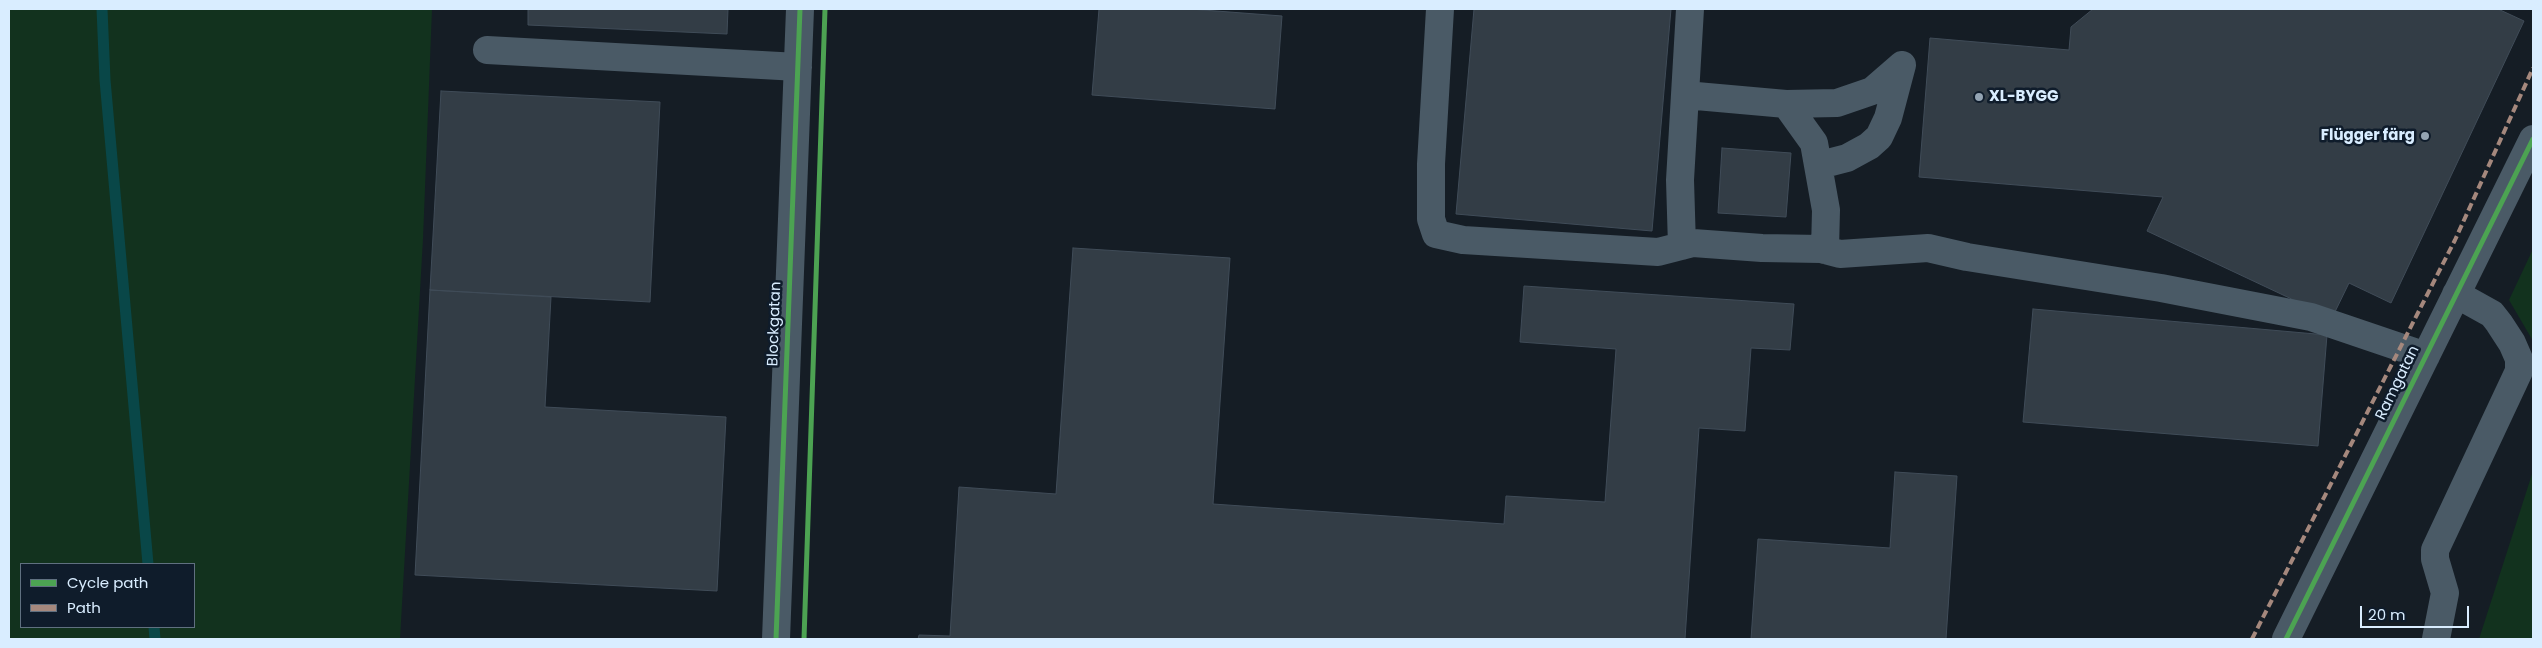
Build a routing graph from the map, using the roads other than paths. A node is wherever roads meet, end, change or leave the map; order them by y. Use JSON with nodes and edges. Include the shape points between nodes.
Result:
{"nodes":[{"id":1,"x":800,"y":9,"type":"edge"},
{"id":2,"x":1440,"y":9,"type":"edge"},
{"id":3,"x":1690,"y":9,"type":"edge"},
{"id":4,"x":487,"y":50,"type":"dead end"},
{"id":5,"x":798,"y":67,"type":"junction"},
{"id":6,"x":1685,"y":95,"type":"junction"},
{"id":7,"x":1786,"y":104,"type":"junction"},
{"id":8,"x":2533,"y":139,"type":"edge"},
{"id":9,"x":1820,"y":165,"type":"junction"},
{"id":10,"x":1682,"y":246,"type":"junction"},
{"id":11,"x":1825,"y":250,"type":"junction"},
{"id":12,"x":2456,"y":294,"type":"junction"},
{"id":13,"x":2426,"y":356,"type":"junction"},
{"id":14,"x":776,"y":639,"type":"edge"},
{"id":15,"x":2286,"y":639,"type":"edge"},
{"id":16,"x":2436,"y":639,"type":"edge"}],
"edges":[{"from":1,"to":5,"type":"street","name":"Blockgatan"},
{"from":2,"to":10,"type":"street","via":[[1430,219],[1436,234],[1463,240],[1658,252]]},
{"from":3,"to":6,"type":"street"},
{"from":4,"to":5,"type":"street"},
{"from":5,"to":14,"type":"street","name":"Blockgatan"},
{"from":6,"to":7,"type":"street"},
{"from":6,"to":10,"type":"street","via":[[1680,180]]},
{"from":7,"to":9,"type":"street","via":[[1814,143]]},
{"from":7,"to":9,"type":"street","via":[[1837,103],[1857,97],[1885,82],[1902,65],[1888,118],[1878,137],[1847,158]]},
{"from":8,"to":12,"type":"street","name":"Ramgatan"},
{"from":9,"to":11,"type":"street","via":[[1826,210]]},
{"from":10,"to":11,"type":"street","via":[[1693,243]]},
{"from":11,"to":13,"type":"street","via":[[1840,254],[1928,248],[2161,288],[2311,317]]},
{"from":12,"to":13,"type":"street","name":"Ramgatan"},
{"from":12,"to":16,"type":"street","via":[[2496,318],[2512,342],[2519,359],[2519,372],[2436,550],[2435,559],[2445,593]]},
{"from":13,"to":15,"type":"street","name":"Ramgatan"}]}
